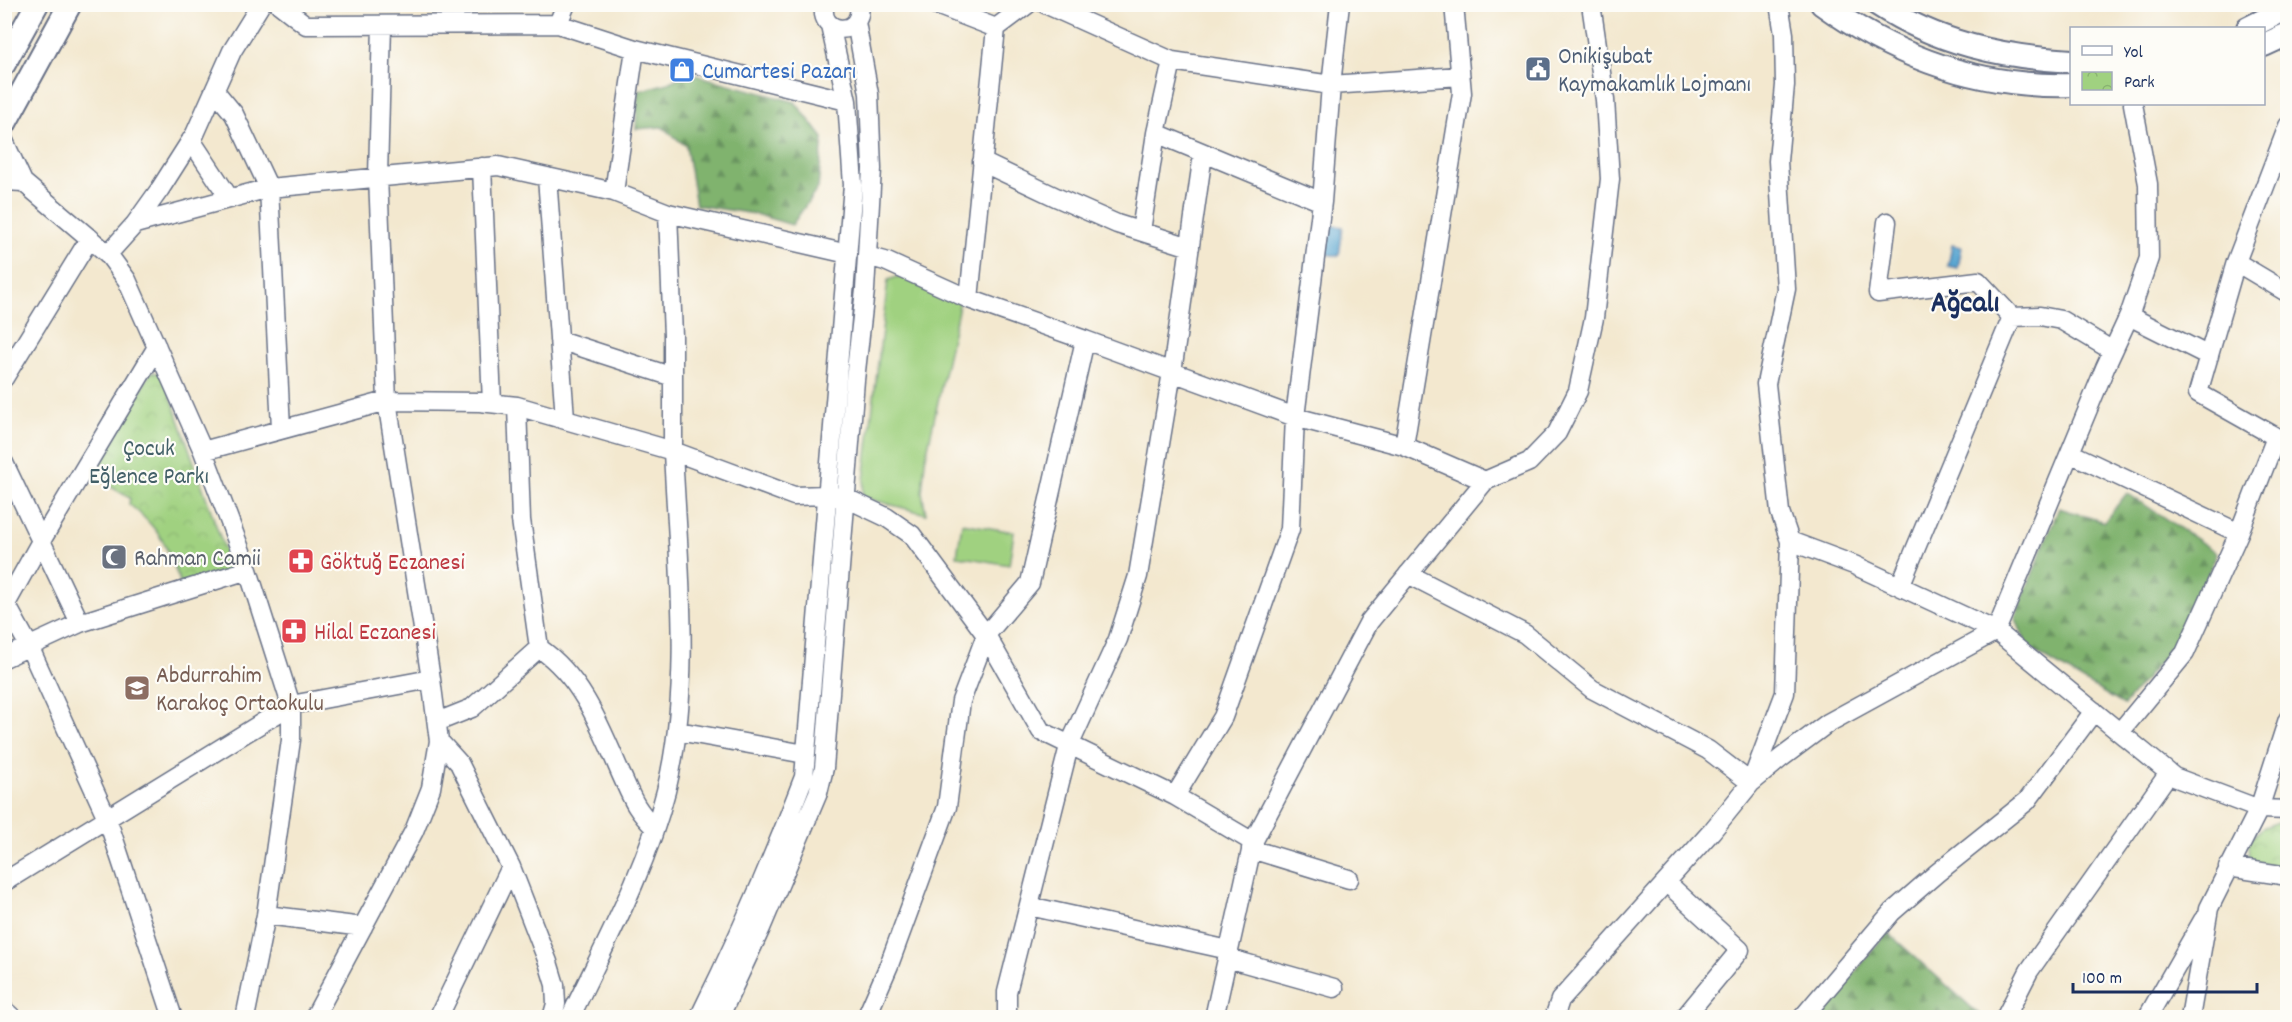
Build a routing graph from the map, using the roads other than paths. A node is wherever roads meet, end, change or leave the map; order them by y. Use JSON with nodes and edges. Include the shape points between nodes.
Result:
{"nodes":[{"id":1,"x":37,"y":4,"type":"edge"},
{"id":2,"x":70,"y":4,"type":"edge"},
{"id":3,"x":261,"y":4,"type":"edge"},
{"id":4,"x":279,"y":4,"type":"edge"},
{"id":5,"x":566,"y":4,"type":"edge"},
{"id":6,"x":934,"y":4,"type":"edge"},
{"id":7,"x":1028,"y":4,"type":"edge"},
{"id":8,"x":1045,"y":4,"type":"edge"},
{"id":9,"x":1340,"y":4,"type":"edge"},
{"id":10,"x":1454,"y":4,"type":"edge"},
{"id":11,"x":1591,"y":4,"type":"edge"},
{"id":12,"x":1779,"y":4,"type":"edge"},
{"id":13,"x":1822,"y":4,"type":"edge"},
{"id":14,"x":1877,"y":4,"type":"edge"},
{"id":15,"x":2288,"y":8,"type":"edge"},
{"id":16,"x":825,"y":11,"type":"edge"},
{"id":17,"x":860,"y":12,"type":"edge"},
{"id":18,"x":558,"y":24,"type":"junction"},
{"id":19,"x":382,"y":26,"type":"junction"},
{"id":20,"x":2250,"y":27,"type":"edge"},
{"id":21,"x":996,"y":28,"type":"junction"},
{"id":22,"x":2288,"y":34,"type":"edge"},
{"id":23,"x":2265,"y":45,"type":"edge"},
{"id":24,"x":635,"y":49,"type":"junction"},
{"id":25,"x":1172,"y":61,"type":"junction"},
{"id":26,"x":2070,"y":61,"type":"edge"},
{"id":27,"x":4,"y":64,"type":"edge"},
{"id":28,"x":1460,"y":76,"type":"junction"},
{"id":29,"x":1331,"y":85,"type":"junction"},
{"id":30,"x":2070,"y":85,"type":"edge"},
{"id":31,"x":215,"y":91,"type":"junction"},
{"id":32,"x":847,"y":101,"type":"junction"},
{"id":33,"x":2133,"y":105,"type":"edge"},
{"id":34,"x":4,"y":125,"type":"edge"},
{"id":35,"x":2288,"y":126,"type":"edge"},
{"id":36,"x":1156,"y":133,"type":"junction"},
{"id":37,"x":191,"y":140,"type":"junction"},
{"id":38,"x":4,"y":141,"type":"edge"},
{"id":39,"x":1203,"y":154,"type":"junction"},
{"id":40,"x":982,"y":162,"type":"junction"},
{"id":41,"x":482,"y":167,"type":"junction"},
{"id":42,"x":378,"y":176,"type":"junction"},
{"id":43,"x":547,"y":177,"type":"junction"},
{"id":44,"x":4,"y":182,"type":"edge"},
{"id":45,"x":23,"y":182,"type":"junction"},
{"id":46,"x":269,"y":188,"type":"junction"},
{"id":47,"x":614,"y":192,"type":"junction"},
{"id":48,"x":230,"y":199,"type":"junction"},
{"id":49,"x":1322,"y":202,"type":"junction"},
{"id":50,"x":668,"y":213,"type":"junction"},
{"id":51,"x":1887,"y":222,"type":"dead end"},
{"id":52,"x":135,"y":224,"type":"junction"},
{"id":53,"x":1141,"y":231,"type":"junction"},
{"id":54,"x":90,"y":238,"type":"junction"},
{"id":55,"x":1190,"y":247,"type":"junction"},
{"id":56,"x":108,"y":254,"type":"junction"},
{"id":57,"x":848,"y":254,"type":"junction"},
{"id":58,"x":867,"y":256,"type":"junction"},
{"id":59,"x":2236,"y":262,"type":"junction"},
{"id":60,"x":2288,"y":293,"type":"edge"},
{"id":61,"x":969,"y":299,"type":"junction"},
{"id":62,"x":2129,"y":316,"type":"junction"},
{"id":63,"x":2012,"y":317,"type":"junction"},
{"id":64,"x":559,"y":340,"type":"junction"},
{"id":65,"x":1085,"y":340,"type":"junction"},
{"id":66,"x":157,"y":347,"type":"junction"},
{"id":67,"x":2113,"y":351,"type":"junction"},
{"id":68,"x":2209,"y":356,"type":"junction"},
{"id":69,"x":1172,"y":372,"type":"junction"},
{"id":70,"x":673,"y":377,"type":"junction"},
{"id":71,"x":4,"y":378,"type":"edge"},
{"id":72,"x":387,"y":401,"type":"junction"},
{"id":73,"x":492,"y":403,"type":"junction"},
{"id":74,"x":517,"y":406,"type":"junction"},
{"id":75,"x":1295,"y":417,"type":"junction"},
{"id":76,"x":565,"y":418,"type":"junction"},
{"id":77,"x":281,"y":428,"type":"junction"},
{"id":78,"x":2282,"y":438,"type":"edge"},
{"id":79,"x":1404,"y":446,"type":"junction"},
{"id":80,"x":203,"y":451,"type":"junction"},
{"id":81,"x":674,"y":451,"type":"junction"},
{"id":82,"x":2070,"y":453,"type":"junction"},
{"id":83,"x":4,"y":463,"type":"edge"},
{"id":84,"x":1485,"y":481,"type":"junction"},
{"id":85,"x":827,"y":495,"type":"junction"},
{"id":86,"x":846,"y":498,"type":"junction"},
{"id":87,"x":2239,"y":534,"type":"junction"},
{"id":88,"x":40,"y":541,"type":"junction"},
{"id":89,"x":1790,"y":541,"type":"junction"},
{"id":90,"x":248,"y":570,"type":"junction"},
{"id":91,"x":1408,"y":574,"type":"junction"},
{"id":92,"x":1900,"y":586,"type":"junction"},
{"id":93,"x":80,"y":623,"type":"junction"},
{"id":94,"x":1996,"y":631,"type":"junction"},
{"id":95,"x":986,"y":635,"type":"junction"},
{"id":96,"x":29,"y":646,"type":"junction"},
{"id":97,"x":539,"y":648,"type":"junction"},
{"id":98,"x":4,"y":658,"type":"edge"},
{"id":99,"x":431,"y":679,"type":"junction"},
{"id":100,"x":291,"y":705,"type":"junction"},
{"id":101,"x":2094,"y":711,"type":"junction"},
{"id":102,"x":2288,"y":719,"type":"edge"},
{"id":103,"x":436,"y":722,"type":"junction"},
{"id":104,"x":678,"y":731,"type":"junction"},
{"id":105,"x":2120,"y":732,"type":"junction"},
{"id":106,"x":439,"y":741,"type":"junction"},
{"id":107,"x":1069,"y":746,"type":"junction"},
{"id":108,"x":805,"y":754,"type":"junction"},
{"id":109,"x":2169,"y":772,"type":"junction"},
{"id":110,"x":1751,"y":783,"type":"junction"},
{"id":111,"x":1175,"y":796,"type":"junction"},
{"id":112,"x":2259,"y":809,"type":"junction"},
{"id":113,"x":2288,"y":810,"type":"edge"},
{"id":114,"x":106,"y":818,"type":"junction"},
{"id":115,"x":655,"y":828,"type":"junction"},
{"id":116,"x":1252,"y":846,"type":"junction"},
{"id":117,"x":511,"y":867,"type":"junction"},
{"id":118,"x":2229,"y":867,"type":"junction"},
{"id":119,"x":2288,"y":876,"type":"edge"},
{"id":120,"x":1349,"y":879,"type":"dead end"},
{"id":121,"x":5,"y":881,"type":"edge"},
{"id":122,"x":1666,"y":882,"type":"junction"},
{"id":123,"x":1029,"y":906,"type":"junction"},
{"id":124,"x":2209,"y":908,"type":"junction"},
{"id":125,"x":266,"y":915,"type":"junction"},
{"id":126,"x":363,"y":927,"type":"junction"},
{"id":127,"x":1228,"y":954,"type":"junction"},
{"id":128,"x":1334,"y":988,"type":"dead end"},
{"id":129,"x":4,"y":1010,"type":"edge"},
{"id":130,"x":14,"y":1017,"type":"edge"},
{"id":131,"x":173,"y":1017,"type":"edge"},
{"id":132,"x":245,"y":1017,"type":"edge"},
{"id":133,"x":314,"y":1017,"type":"edge"},
{"id":134,"x":438,"y":1017,"type":"edge"},
{"id":135,"x":552,"y":1017,"type":"edge"},
{"id":136,"x":570,"y":1017,"type":"edge"},
{"id":137,"x":699,"y":1017,"type":"edge"},
{"id":138,"x":719,"y":1017,"type":"edge"},
{"id":139,"x":866,"y":1017,"type":"edge"},
{"id":140,"x":1007,"y":1017,"type":"edge"},
{"id":141,"x":1214,"y":1017,"type":"edge"},
{"id":142,"x":1554,"y":1017,"type":"edge"},
{"id":143,"x":1684,"y":1017,"type":"edge"},
{"id":144,"x":1802,"y":1017,"type":"edge"},
{"id":145,"x":2005,"y":1017,"type":"edge"},
{"id":146,"x":2146,"y":1017,"type":"edge"},
{"id":147,"x":2190,"y":1017,"type":"edge"}],
"edges":[{"from":1,"to":27,"type":"main road"},
{"from":2,"to":34,"type":"main road"},
{"from":3,"to":31,"type":"street","via":[[232,51]]},
{"from":4,"to":19,"type":"street","via":[[306,25]]},
{"from":5,"to":18,"type":"street"},
{"from":6,"to":21,"type":"street"},
{"from":7,"to":21,"type":"street"},
{"from":8,"to":25,"type":"street"},
{"from":9,"to":29,"type":"street"},
{"from":10,"to":28,"type":"street"},
{"from":11,"to":84,"type":"street","via":[[1605,100],[1611,179],[1594,318],[1578,391],[1557,434],[1529,462]]},
{"from":12,"to":89,"type":"street","via":[[1785,85],[1778,161],[1786,290],[1766,384],[1780,512]]},
{"from":13,"to":30,"type":"main road","via":[[1847,22],[1943,69],[1996,81]]},
{"from":14,"to":26,"type":"main road","via":[[1903,21],[1966,45],[2026,58]]},
{"from":15,"to":20,"type":"main road"},
{"from":16,"to":17,"type":"street","via":[[835,28],[847,29]]},
{"from":16,"to":32,"type":"street"},
{"from":17,"to":58,"type":"street","via":[[872,169]]},
{"from":18,"to":19,"type":"street"},
{"from":18,"to":24,"type":"street"},
{"from":19,"to":42,"type":"street"},
{"from":21,"to":40,"type":"street"},
{"from":22,"to":23,"type":"main road"},
{"from":24,"to":32,"type":"street"},
{"from":24,"to":47,"type":"street"},
{"from":25,"to":29,"type":"street"},
{"from":25,"to":36,"type":"street"},
{"from":28,"to":29,"type":"street"},
{"from":28,"to":79,"type":"street","via":[[1462,93]]},
{"from":29,"to":49,"type":"street"},
{"from":31,"to":37,"type":"street"},
{"from":31,"to":46,"type":"street","via":[[234,114]]},
{"from":32,"to":57,"type":"street","via":[[853,185]]},
{"from":33,"to":62,"type":"street","via":[[2148,184],[2149,258]]},
{"from":35,"to":59,"type":"street"},
{"from":36,"to":39,"type":"street"},
{"from":36,"to":53,"type":"street"},
{"from":37,"to":48,"type":"street"},
{"from":37,"to":52,"type":"street"},
{"from":38,"to":45,"type":"street"},
{"from":39,"to":49,"type":"street"},
{"from":39,"to":55,"type":"street"},
{"from":40,"to":53,"type":"street"},
{"from":40,"to":61,"type":"street"},
{"from":41,"to":42,"type":"street"},
{"from":41,"to":43,"type":"street","via":[[498,166]]},
{"from":41,"to":73,"type":"street"},
{"from":42,"to":46,"type":"street"},
{"from":42,"to":72,"type":"street"},
{"from":43,"to":47,"type":"street"},
{"from":43,"to":64,"type":"street"},
{"from":44,"to":45,"type":"street"},
{"from":45,"to":54,"type":"street"},
{"from":46,"to":48,"type":"street"},
{"from":46,"to":77,"type":"street"},
{"from":47,"to":50,"type":"street"},
{"from":48,"to":52,"type":"street"},
{"from":49,"to":75,"type":"street"},
{"from":50,"to":57,"type":"street"},
{"from":50,"to":70,"type":"street"},
{"from":51,"to":63,"type":"street","via":[[1878,293],[1978,281]]},
{"from":52,"to":56,"type":"street"},
{"from":53,"to":55,"type":"street"},
{"from":54,"to":56,"type":"street"},
{"from":54,"to":71,"type":"street"},
{"from":55,"to":69,"type":"street"},
{"from":56,"to":66,"type":"street","via":[[127,280]]},
{"from":57,"to":85,"type":"street"},
{"from":58,"to":61,"type":"street"},
{"from":58,"to":86,"type":"street"},
{"from":59,"to":60,"type":"street"},
{"from":59,"to":68,"type":"street"},
{"from":61,"to":65,"type":"street"},
{"from":62,"to":67,"type":"street"},
{"from":62,"to":68,"type":"street"},
{"from":63,"to":67,"type":"street","via":[[2061,320]]},
{"from":63,"to":92,"type":"street"},
{"from":64,"to":70,"type":"street"},
{"from":64,"to":76,"type":"street"},
{"from":65,"to":69,"type":"street"},
{"from":65,"to":95,"type":"street","via":[[1030,583]]},
{"from":66,"to":80,"type":"street"},
{"from":66,"to":88,"type":"street"},
{"from":67,"to":82,"type":"street"},
{"from":68,"to":78,"type":"street","via":[[2198,393]]},
{"from":69,"to":75,"type":"street"},
{"from":69,"to":107,"type":"street","via":[[1138,576],[1118,639]]},
{"from":70,"to":81,"type":"street"},
{"from":72,"to":73,"type":"street"},
{"from":72,"to":77,"type":"street"},
{"from":72,"to":99,"type":"street"},
{"from":73,"to":74,"type":"street"},
{"from":74,"to":76,"type":"street"},
{"from":74,"to":97,"type":"street","via":[[521,520]]},
{"from":75,"to":79,"type":"street"},
{"from":75,"to":111,"type":"street","via":[[1290,529],[1223,717]]},
{"from":76,"to":81,"type":"street"},
{"from":77,"to":80,"type":"street"},
{"from":78,"to":87,"type":"street"},
{"from":79,"to":84,"type":"street"},
{"from":80,"to":90,"type":"street"},
{"from":81,"to":85,"type":"street","via":[[794,496]]},
{"from":81,"to":104,"type":"street","via":[[681,670]]},
{"from":82,"to":87,"type":"street"},
{"from":82,"to":94,"type":"street"},
{"from":83,"to":88,"type":"street"},
{"from":84,"to":91,"type":"street"},
{"from":85,"to":86,"type":"street"},
{"from":85,"to":108,"type":"street"},
{"from":86,"to":95,"type":"street","via":[[912,535]]},
{"from":86,"to":138,"type":"street","via":[[824,768],[818,793]]},
{"from":87,"to":105,"type":"street","via":[[2185,653]]},
{"from":88,"to":93,"type":"street"},
{"from":88,"to":96,"type":"street","via":[[6,604]]},
{"from":89,"to":92,"type":"street"},
{"from":89,"to":110,"type":"street","via":[[1785,693]]},
{"from":90,"to":93,"type":"street"},
{"from":90,"to":100,"type":"street"},
{"from":91,"to":110,"type":"street","via":[[1525,634],[1592,689],[1708,750]]},
{"from":91,"to":116,"type":"street","via":[[1369,622]]},
{"from":92,"to":94,"type":"street"},
{"from":93,"to":96,"type":"street"},
{"from":94,"to":101,"type":"street"},
{"from":94,"to":110,"type":"street","via":[[1828,723]]},
{"from":95,"to":107,"type":"street","via":[[1041,731]]},
{"from":95,"to":139,"type":"street","via":[[961,701],[947,807]]},
{"from":96,"to":98,"type":"street"},
{"from":96,"to":114,"type":"street"},
{"from":97,"to":103,"type":"street","via":[[471,708]]},
{"from":97,"to":115,"type":"street","via":[[566,671],[581,691],[634,805]]},
{"from":99,"to":100,"type":"street"},
{"from":99,"to":103,"type":"street"},
{"from":100,"to":114,"type":"street"},
{"from":100,"to":125,"type":"street","via":[[291,741]]},
{"from":101,"to":105,"type":"street"},
{"from":101,"to":144,"type":"street","via":[[2027,801],[1892,912]]},
{"from":102,"to":112,"type":"street"},
{"from":103,"to":106,"type":"street"},
{"from":104,"to":108,"type":"street"},
{"from":104,"to":115,"type":"street"},
{"from":105,"to":109,"type":"street"},
{"from":106,"to":117,"type":"street","via":[[459,764]]},
{"from":106,"to":126,"type":"street","via":[[431,788],[414,831]]},
{"from":107,"to":111,"type":"street"},
{"from":107,"to":123,"type":"street"},
{"from":108,"to":137,"type":"street","via":[[804,777],[776,852]]},
{"from":109,"to":112,"type":"street"},
{"from":109,"to":145,"type":"street","via":[[2029,971]]},
{"from":110,"to":122,"type":"street"},
{"from":111,"to":116,"type":"street"},
{"from":112,"to":113,"type":"street"},
{"from":112,"to":118,"type":"street"},
{"from":114,"to":121,"type":"street"},
{"from":114,"to":131,"type":"street"},
{"from":115,"to":136,"type":"street","via":[[632,888]]},
{"from":116,"to":120,"type":"street"},
{"from":116,"to":127,"type":"street"},
{"from":117,"to":134,"type":"street"},
{"from":117,"to":135,"type":"street","via":[[555,985]]},
{"from":118,"to":119,"type":"street"},
{"from":118,"to":124,"type":"street"},
{"from":122,"to":142,"type":"street","via":[[1560,1000]]},
{"from":122,"to":143,"type":"street","via":[[1740,950]]},
{"from":123,"to":127,"type":"street"},
{"from":123,"to":140,"type":"street","via":[[1007,992]]},
{"from":124,"to":146,"type":"street"},
{"from":124,"to":147,"type":"street"},
{"from":125,"to":126,"type":"street"},
{"from":125,"to":132,"type":"street"},
{"from":126,"to":133,"type":"street"},
{"from":127,"to":128,"type":"street"},
{"from":127,"to":141,"type":"street"},
{"from":129,"to":130,"type":"street"}]}
